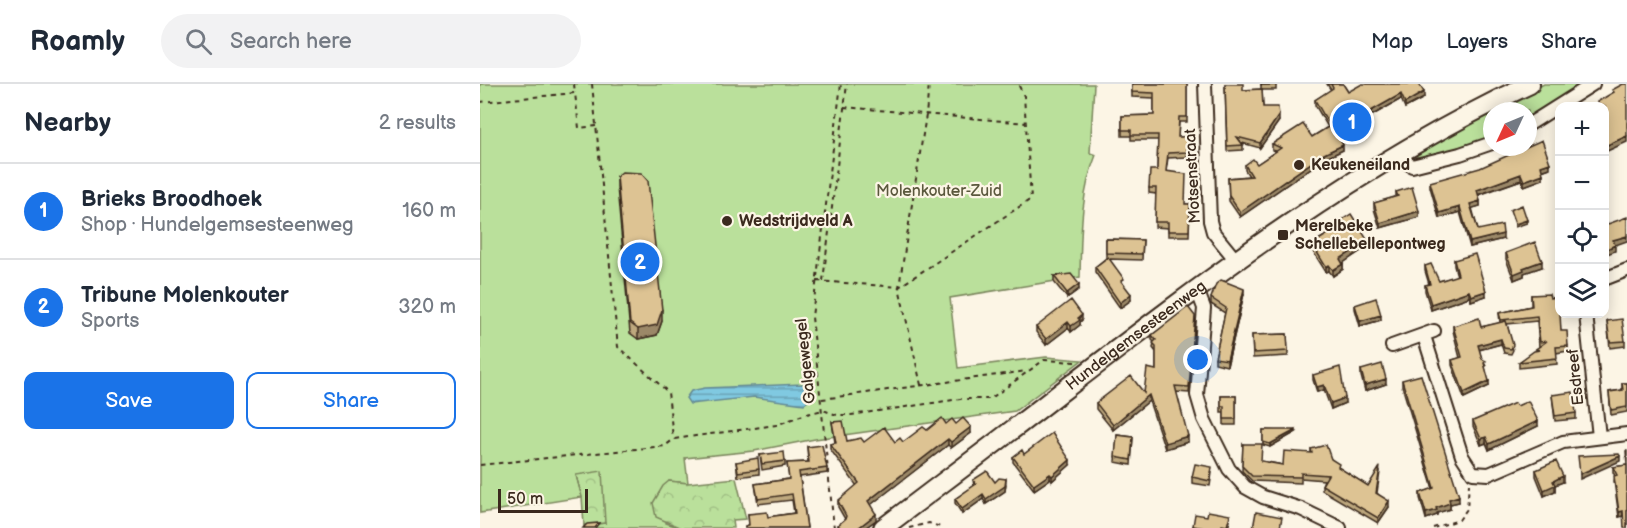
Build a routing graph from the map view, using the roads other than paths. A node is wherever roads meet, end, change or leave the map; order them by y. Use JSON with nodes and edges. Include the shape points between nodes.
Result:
{"nodes":[{"id":1,"x":1205,"y":84,"type":"edge"},
{"id":2,"x":1530,"y":84,"type":"edge"},
{"id":3,"x":1593,"y":84,"type":"edge"},
{"id":4,"x":1537,"y":119,"type":"edge"},
{"id":5,"x":1483,"y":146,"type":"edge"},
{"id":6,"x":1396,"y":155,"type":"junction"},
{"id":7,"x":1235,"y":259,"type":"junction"},
{"id":8,"x":1627,"y":270,"type":"edge"},
{"id":9,"x":1609,"y":277,"type":"edge"},
{"id":10,"x":1196,"y":287,"type":"junction"},
{"id":11,"x":1586,"y":318,"type":"edge"},
{"id":12,"x":1392,"y":346,"type":"dead end"},
{"id":13,"x":1627,"y":434,"type":"edge"},
{"id":14,"x":1599,"y":437,"type":"junction"},
{"id":15,"x":883,"y":528,"type":"edge"},
{"id":16,"x":1340,"y":528,"type":"edge"}],
"edges":[{"from":1,"to":7,"type":"street","name":"Motsenstraat","via":[[1210,221],[1213,232]]},
{"from":2,"to":6,"type":"main road","name":"Hundelgemsesteenweg"},
{"from":3,"to":4,"type":"street"},
{"from":5,"to":6,"type":"street","via":[[1412,166]]},
{"from":6,"to":7,"type":"main road","name":"Hundelgemsesteenweg"},
{"from":7,"to":10,"type":"main road","name":"Hundelgemsesteenweg"},
{"from":8,"to":9,"type":"street"},
{"from":10,"to":15,"type":"main road","name":"Hundelgemsesteenweg"},
{"from":10,"to":16,"type":"street","via":[[1204,308],[1197,395],[1204,419],[1229,469],[1254,492]]},
{"from":11,"to":14,"type":"street","name":"Esdreef"},
{"from":12,"to":14,"type":"street","via":[[1429,333],[1462,456],[1473,472],[1489,474],[1563,442]]},
{"from":13,"to":14,"type":"street"}]}
